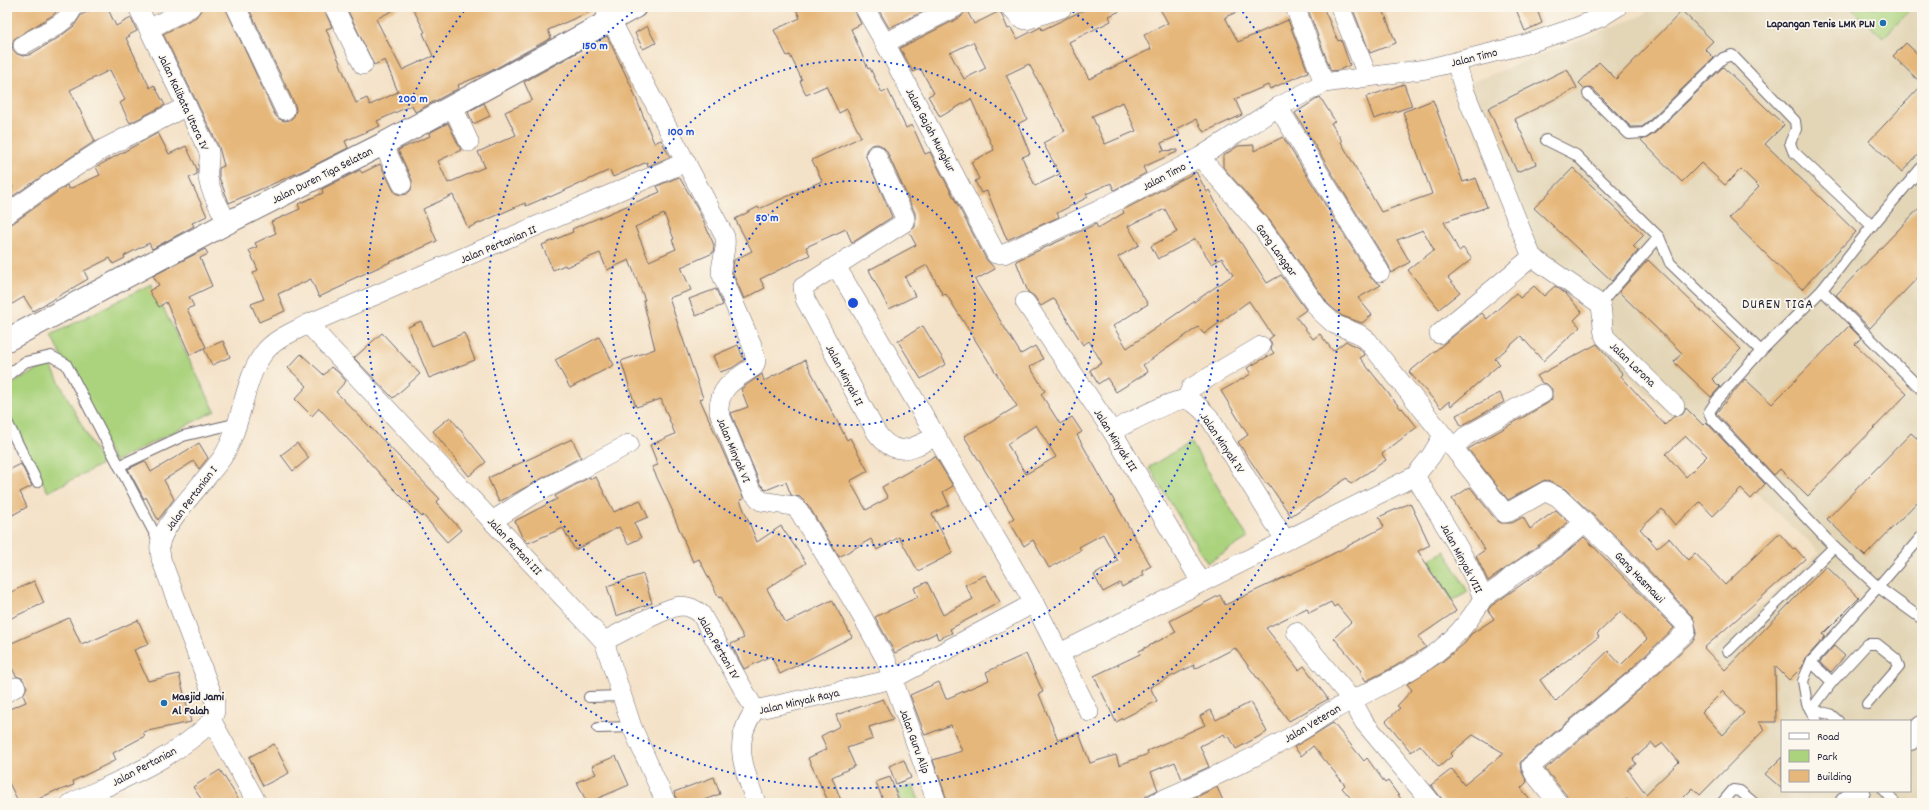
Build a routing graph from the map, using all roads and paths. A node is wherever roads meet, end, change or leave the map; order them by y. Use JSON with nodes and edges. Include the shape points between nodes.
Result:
{"nodes":[{"id":1,"x":72,"y":7,"type":"edge"},
{"id":2,"x":138,"y":7,"type":"edge"},
{"id":3,"x":191,"y":7,"type":"edge"},
{"id":4,"x":236,"y":7,"type":"edge"},
{"id":5,"x":334,"y":7,"type":"edge"},
{"id":6,"x":635,"y":7,"type":"edge"},
{"id":7,"x":864,"y":7,"type":"edge"},
{"id":8,"x":956,"y":7,"type":"edge"},
{"id":9,"x":1010,"y":7,"type":"edge"},
{"id":10,"x":1295,"y":7,"type":"edge"},
{"id":11,"x":1340,"y":7,"type":"edge"},
{"id":12,"x":1617,"y":7,"type":"edge"},
{"id":13,"x":1062,"y":8,"type":"edge"},
{"id":14,"x":607,"y":13,"type":"edge"},
{"id":15,"x":149,"y":29,"type":"junction"},
{"id":16,"x":885,"y":43,"type":"junction"},
{"id":17,"x":23,"y":45,"type":"dead end"},
{"id":18,"x":1456,"y":62,"type":"junction"},
{"id":19,"x":363,"y":65,"type":"dead end"},
{"id":20,"x":1368,"y":77,"type":"junction"},
{"id":21,"x":1324,"y":83,"type":"junction"},
{"id":22,"x":1588,"y":94,"type":"dead end"},
{"id":23,"x":186,"y":106,"type":"junction"},
{"id":24,"x":1278,"y":106,"type":"junction"},
{"id":25,"x":452,"y":107,"type":"junction"},
{"id":26,"x":286,"y":110,"type":"dead end"},
{"id":27,"x":1546,"y":140,"type":"dead end"},
{"id":28,"x":469,"y":142,"type":"dead end"},
{"id":29,"x":383,"y":144,"type":"junction"},
{"id":30,"x":876,"y":155,"type":"dead end"},
{"id":31,"x":1200,"y":157,"type":"junction"},
{"id":32,"x":686,"y":162,"type":"junction"},
{"id":33,"x":1922,"y":167,"type":"edge"},
{"id":34,"x":402,"y":184,"type":"dead end"},
{"id":35,"x":7,"y":214,"type":"edge"},
{"id":36,"x":227,"y":223,"type":"junction"},
{"id":37,"x":1872,"y":226,"type":"junction"},
{"id":38,"x":1659,"y":237,"type":"junction"},
{"id":39,"x":996,"y":254,"type":"joint"},
{"id":40,"x":1532,"y":257,"type":"junction"},
{"id":41,"x":836,"y":266,"type":"junction"},
{"id":42,"x":1380,"y":272,"type":"dead end"},
{"id":43,"x":1822,"y":290,"type":"junction"},
{"id":44,"x":1025,"y":302,"type":"dead end"},
{"id":45,"x":1600,"y":304,"type":"junction"},
{"id":46,"x":308,"y":324,"type":"junction"},
{"id":47,"x":1439,"y":334,"type":"dead end"},
{"id":48,"x":7,"y":340,"type":"edge"},
{"id":49,"x":1261,"y":346,"type":"dead end"},
{"id":50,"x":1761,"y":351,"type":"junction"},
{"id":51,"x":7,"y":376,"type":"edge"},
{"id":52,"x":1922,"y":390,"type":"edge"},
{"id":53,"x":1542,"y":394,"type":"dead end"},
{"id":54,"x":1186,"y":400,"type":"junction"},
{"id":55,"x":1675,"y":406,"type":"dead end"},
{"id":56,"x":7,"y":422,"type":"edge"},
{"id":57,"x":238,"y":422,"type":"junction"},
{"id":58,"x":1112,"y":431,"type":"junction"},
{"id":59,"x":937,"y":436,"type":"junction"},
{"id":60,"x":1448,"y":441,"type":"junction"},
{"id":61,"x":629,"y":444,"type":"dead end"},
{"id":62,"x":119,"y":466,"type":"junction"},
{"id":63,"x":1414,"y":476,"type":"junction"},
{"id":64,"x":37,"y":482,"type":"dead end"},
{"id":65,"x":492,"y":521,"type":"junction"},
{"id":66,"x":1584,"y":523,"type":"junction"},
{"id":67,"x":1922,"y":536,"type":"edge"},
{"id":68,"x":1285,"y":540,"type":"junction"},
{"id":69,"x":160,"y":544,"type":"junction"},
{"id":70,"x":1834,"y":547,"type":"junction"},
{"id":71,"x":1201,"y":582,"type":"junction"},
{"id":72,"x":1878,"y":587,"type":"junction"},
{"id":73,"x":1483,"y":598,"type":"junction"},
{"id":74,"x":1034,"y":603,"type":"junction"},
{"id":75,"x":1922,"y":619,"type":"edge"},
{"id":76,"x":1296,"y":632,"type":"dead end"},
{"id":77,"x":604,"y":641,"type":"junction"},
{"id":78,"x":1728,"y":651,"type":"dead end"},
{"id":79,"x":1060,"y":653,"type":"junction"},
{"id":80,"x":1810,"y":662,"type":"junction"},
{"id":81,"x":893,"y":679,"type":"junction"},
{"id":82,"x":1832,"y":682,"type":"junction"},
{"id":83,"x":622,"y":696,"type":"junction"},
{"id":84,"x":589,"y":697,"type":"dead end"},
{"id":85,"x":1352,"y":700,"type":"junction"},
{"id":86,"x":1867,"y":704,"type":"dead end"},
{"id":87,"x":755,"y":710,"type":"junction"},
{"id":88,"x":1811,"y":710,"type":"junction"},
{"id":89,"x":1089,"y":712,"type":"dead end"},
{"id":90,"x":1816,"y":720,"type":"edge"},
{"id":91,"x":1837,"y":720,"type":"edge"},
{"id":92,"x":212,"y":721,"type":"junction"},
{"id":93,"x":632,"y":727,"type":"junction"},
{"id":94,"x":1922,"y":727,"type":"edge"},
{"id":95,"x":598,"y":728,"type":"dead end"},
{"id":96,"x":1911,"y":738,"type":"edge"},
{"id":97,"x":1858,"y":792,"type":"edge"},
{"id":98,"x":1885,"y":792,"type":"edge"},
{"id":99,"x":71,"y":803,"type":"edge"},
{"id":100,"x":257,"y":803,"type":"edge"},
{"id":101,"x":666,"y":803,"type":"edge"},
{"id":102,"x":756,"y":803,"type":"edge"},
{"id":103,"x":937,"y":803,"type":"edge"},
{"id":104,"x":1155,"y":803,"type":"edge"},
{"id":105,"x":1432,"y":803,"type":"edge"},
{"id":106,"x":1558,"y":803,"type":"edge"},
{"id":107,"x":1722,"y":803,"type":"edge"},
{"id":108,"x":1754,"y":803,"type":"edge"},
{"id":109,"x":1846,"y":803,"type":"edge"},
{"id":110,"x":1895,"y":803,"type":"edge"}],
"edges":[{"from":1,"to":17,"type":"street","via":[[67,19]]},
{"from":2,"to":15,"type":"street","name":"Jalan Kalibata Utara IV"},
{"from":3,"to":15,"type":"street"},
{"from":4,"to":26,"type":"street"},
{"from":5,"to":19,"type":"street"},
{"from":6,"to":14,"type":"street","name":"Jalan Duren Tiga Selatan"},
{"from":7,"to":16,"type":"street","name":"Jalan Gajah Mungkur"},
{"from":8,"to":16,"type":"street"},
{"from":9,"to":13,"type":"street","via":[[1020,18],[1026,20]]},
{"from":10,"to":21,"type":"street"},
{"from":11,"to":20,"type":"street"},
{"from":12,"to":18,"type":"street","name":"Jalan Timo","via":[[1577,28]]},
{"from":14,"to":25,"type":"street","name":"Jalan Duren Tiga Selatan"},
{"from":14,"to":32,"type":"street","name":"Jalan Minyak VI"},
{"from":15,"to":23,"type":"street","name":"Jalan Kalibata Utara IV"},
{"from":16,"to":39,"type":"street","name":"Jalan Gajah Mungkur"},
{"from":18,"to":20,"type":"street","name":"Jalan Timo"},
{"from":18,"to":40,"type":"street","via":[[1465,92]]},
{"from":20,"to":21,"type":"street","name":"Jalan Timo"},
{"from":21,"to":24,"type":"street","name":"Jalan Timo"},
{"from":22,"to":37,"type":"lane","via":[[1629,134],[1644,133],[1723,58],[1732,55],[1795,121],[1796,128],[1790,143],[1793,151]]},
{"from":23,"to":35,"type":"street","via":[[103,149]]},
{"from":23,"to":36,"type":"street","name":"Jalan Kalibata Utara IV","via":[[209,152],[210,185]]},
{"from":24,"to":31,"type":"street","name":"Jalan Timo"},
{"from":24,"to":42,"type":"street"},
{"from":25,"to":28,"type":"street"},
{"from":25,"to":29,"type":"street","name":"Jalan Duren Tiga Selatan"},
{"from":27,"to":38,"type":"lane","via":[[1576,155]]},
{"from":29,"to":34,"type":"street"},
{"from":29,"to":36,"type":"street","name":"Jalan Duren Tiga Selatan"},
{"from":30,"to":41,"type":"street","name":"Jalan Minyak II","via":[[905,222]]},
{"from":31,"to":39,"type":"street","name":"Jalan Timo","via":[[1099,210],[1004,254]]},
{"from":31,"to":60,"type":"street","name":"Gang Langgar","via":[[1262,228],[1320,311],[1334,324],[1359,334],[1368,341]]},
{"from":32,"to":46,"type":"street","name":"Jalan Pertanian II"},
{"from":32,"to":81,"type":"street","name":"Jalan Minyak VI","via":[[725,237],[721,274],[756,354],[754,367],[722,391],[718,400],[718,412],[751,490],[761,501],[793,506],[799,511],[864,618]]},
{"from":33,"to":37,"type":"lane"},
{"from":36,"to":48,"type":"street","name":"Jalan Duren Tiga Selatan"},
{"from":37,"to":43,"type":"lane"},
{"from":38,"to":45,"type":"lane"},
{"from":38,"to":50,"type":"lane","via":[[1670,263]]},
{"from":40,"to":45,"type":"street"},
{"from":40,"to":47,"type":"street"},
{"from":41,"to":59,"type":"street"},
{"from":41,"to":59,"type":"street","name":"Jalan Minyak II","via":[[803,287],[805,299],[876,432],[890,447],[902,450]]},
{"from":43,"to":50,"type":"lane"},
{"from":43,"to":52,"type":"lane"},
{"from":44,"to":58,"type":"street","name":"Jalan Minyak III"},
{"from":45,"to":55,"type":"street","name":"Jalan Larona","via":[[1605,337]]},
{"from":46,"to":57,"type":"street","name":"Jalan Pertanian I","via":[[272,344],[263,353],[255,368]]},
{"from":46,"to":65,"type":"street","name":"Jalan Pertani III"},
{"from":49,"to":54,"type":"street","via":[[1191,388]]},
{"from":50,"to":70,"type":"lane","via":[[1709,412],[1712,419]]},
{"from":51,"to":62,"type":"lane","via":[[25,362],[51,356],[66,364]]},
{"from":53,"to":60,"type":"street","via":[[1466,436]]},
{"from":54,"to":58,"type":"street","via":[[1174,402]]},
{"from":54,"to":68,"type":"street","name":"Jalan Minyak IV","via":[[1195,404],[1209,417]]},
{"from":56,"to":64,"type":"lane"},
{"from":57,"to":62,"type":"lane","via":[[183,436]]},
{"from":57,"to":69,"type":"street","name":"Jalan Pertanian I","via":[[222,457],[170,523]]},
{"from":58,"to":71,"type":"street","name":"Jalan Minyak III"},
{"from":59,"to":74,"type":"street"},
{"from":60,"to":63,"type":"street"},
{"from":60,"to":66,"type":"street","name":"Gang Hasmawi","via":[[1505,513],[1546,491],[1558,497]]},
{"from":61,"to":65,"type":"street","via":[[533,495]]},
{"from":62,"to":69,"type":"lane"},
{"from":63,"to":68,"type":"street"},
{"from":63,"to":73,"type":"street","name":"Jalan Minyak VIII","via":[[1470,568]]},
{"from":65,"to":77,"type":"street","name":"Jalan Pertani III"},
{"from":66,"to":73,"type":"street","via":[[1556,548],[1511,576]]},
{"from":66,"to":106,"type":"street","name":"Gang Hasmawi","via":[[1614,550],[1685,624],[1686,632],[1638,678],[1531,766],[1534,774]]},
{"from":67,"to":72,"type":"lane"},
{"from":68,"to":71,"type":"street"},
{"from":69,"to":92,"type":"street","name":"Jalan Pertanian I","via":[[161,559],[214,702]]},
{"from":70,"to":72,"type":"lane"},
{"from":70,"to":78,"type":"lane"},
{"from":71,"to":79,"type":"street"},
{"from":72,"to":75,"type":"lane"},
{"from":72,"to":80,"type":"lane"},
{"from":73,"to":85,"type":"street","name":"Jalan Minyak VIII","via":[[1463,629],[1432,656],[1400,677]]},
{"from":74,"to":79,"type":"street"},
{"from":74,"to":81,"type":"street"},
{"from":76,"to":85,"type":"street"},
{"from":77,"to":83,"type":"street","name":"Jalan Pertani III"},
{"from":77,"to":87,"type":"street","name":"Jalan Pertani IV","via":[[668,610],[681,606],[693,608],[701,614]]},
{"from":79,"to":89,"type":"street"},
{"from":80,"to":82,"type":"lane"},
{"from":80,"to":88,"type":"lane","via":[[1803,681],[1807,704]]},
{"from":81,"to":87,"type":"street","name":"Jalan Minyak Raya"},
{"from":81,"to":103,"type":"street","name":"Jalan Guru Alip"},
{"from":82,"to":86,"type":"lane","via":[[1867,644],[1877,644],[1896,658],[1899,667]]},
{"from":82,"to":88,"type":"lane"},
{"from":83,"to":84,"type":"lane"},
{"from":83,"to":93,"type":"street","name":"Jalan Pertani III"},
{"from":85,"to":104,"type":"street","name":"Jalan Veteran","via":[[1219,775]]},
{"from":85,"to":105,"type":"street","name":"Jalan Veteran","via":[[1364,722]]},
{"from":87,"to":102,"type":"street","name":"Jalan Minyak Raya","via":[[746,722],[741,738],[741,751]]},
{"from":88,"to":90,"type":"lane"},
{"from":88,"to":91,"type":"lane","via":[[1830,714]]},
{"from":92,"to":99,"type":"street","name":"Jalan Pertanian","via":[[172,752]]},
{"from":92,"to":100,"type":"street"},
{"from":93,"to":95,"type":"lane"},
{"from":93,"to":101,"type":"street","name":"Jalan Pertani III"},
{"from":94,"to":96,"type":"street"},
{"from":97,"to":109,"type":"street"},
{"from":98,"to":110,"type":"lane"},
{"from":107,"to":108,"type":"lane","via":[[1733,790],[1740,791]]}]}
